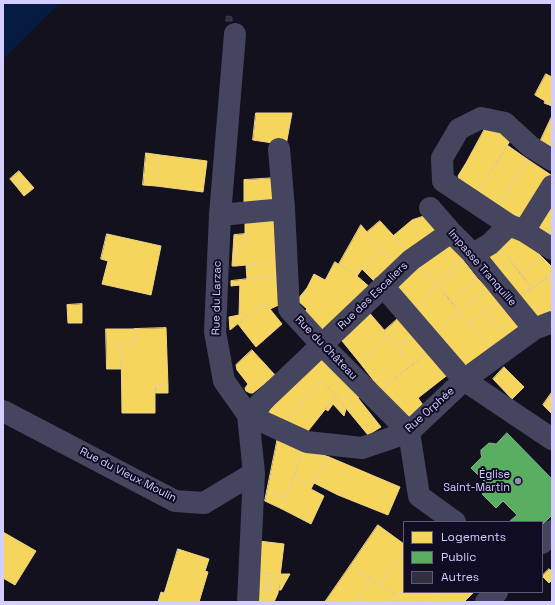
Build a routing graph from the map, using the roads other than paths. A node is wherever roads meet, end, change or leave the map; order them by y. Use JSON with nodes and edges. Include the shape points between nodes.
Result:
{"nodes":[{"id":1,"x":235,"y":34,"type":"dead end"},
{"id":2,"x":279,"y":148,"type":"dead end"},
{"id":3,"x":552,"y":160,"type":"edge"},
{"id":4,"x":552,"y":186,"type":"edge"},
{"id":5,"x":430,"y":208,"type":"dead end"},
{"id":6,"x":284,"y":209,"type":"junction"},
{"id":7,"x":220,"y":215,"type":"junction"},
{"id":8,"x":516,"y":228,"type":"junction"},
{"id":9,"x":451,"y":232,"type":"junction"},
{"id":10,"x":552,"y":249,"type":"edge"},
{"id":11,"x":473,"y":254,"type":"junction"},
{"id":12,"x":383,"y":286,"type":"junction"},
{"id":13,"x":543,"y":325,"type":"edge"},
{"id":14,"x":322,"y":345,"type":"junction"},
{"id":15,"x":464,"y":380,"type":"junction"},
{"id":16,"x":3,"y":411,"type":"edge"},
{"id":17,"x":248,"y":415,"type":"junction"},
{"id":18,"x":409,"y":432,"type":"junction"},
{"id":19,"x":552,"y":439,"type":"edge"},
{"id":20,"x":254,"y":473,"type":"junction"},
{"id":21,"x":454,"y":521,"type":"edge"},
{"id":22,"x":552,"y":531,"type":"edge"},
{"id":23,"x":543,"y":542,"type":"edge"},
{"id":24,"x":496,"y":593,"type":"edge"},
{"id":25,"x":248,"y":602,"type":"edge"},
{"id":26,"x":486,"y":602,"type":"edge"}],
"edges":[{"from":1,"to":7,"type":"street","name":"Rue du Larzac"},
{"from":2,"to":6,"type":"street","name":"Rue du Château"},
{"from":3,"to":8,"type":"street","via":[[531,147],[506,123],[481,118],[459,128],[442,158],[443,181]]},
{"from":4,"to":8,"type":"street"},
{"from":5,"to":9,"type":"street","name":"Impasse Tranquille"},
{"from":6,"to":7,"type":"street"},
{"from":6,"to":14,"type":"street","name":"Rue du Château","via":[[288,309]]},
{"from":7,"to":17,"type":"street","name":"Rue du Larzac","via":[[214,332],[224,382]]},
{"from":8,"to":10,"type":"street"},
{"from":8,"to":11,"type":"street"},
{"from":9,"to":11,"type":"street","name":"Impasse Tranquille"},
{"from":9,"to":12,"type":"street","name":"Rue des Escaliers","via":[[411,260]]},
{"from":11,"to":13,"type":"street","name":"Impasse Tranquille"},
{"from":12,"to":14,"type":"street","name":"Rue des Escaliers"},
{"from":12,"to":15,"type":"street"},
{"from":13,"to":15,"type":"street","name":"Rue Orphée"},
{"from":14,"to":17,"type":"street","name":"Rue des Escaliers"},
{"from":14,"to":18,"type":"street","name":"Rue du Château"},
{"from":15,"to":18,"type":"street","name":"Rue Orphée"},
{"from":15,"to":19,"type":"street"},
{"from":16,"to":20,"type":"street","name":"Rue du Vieux Moulin","via":[[175,501],[204,503]]},
{"from":17,"to":18,"type":"street","name":"Rue Orphée","via":[[307,442],[362,448]]},
{"from":17,"to":20,"type":"street"},
{"from":18,"to":21,"type":"street","via":[[419,496]]},
{"from":20,"to":25,"type":"street"},
{"from":22,"to":23,"type":"street"},
{"from":24,"to":26,"type":"street"}]}
